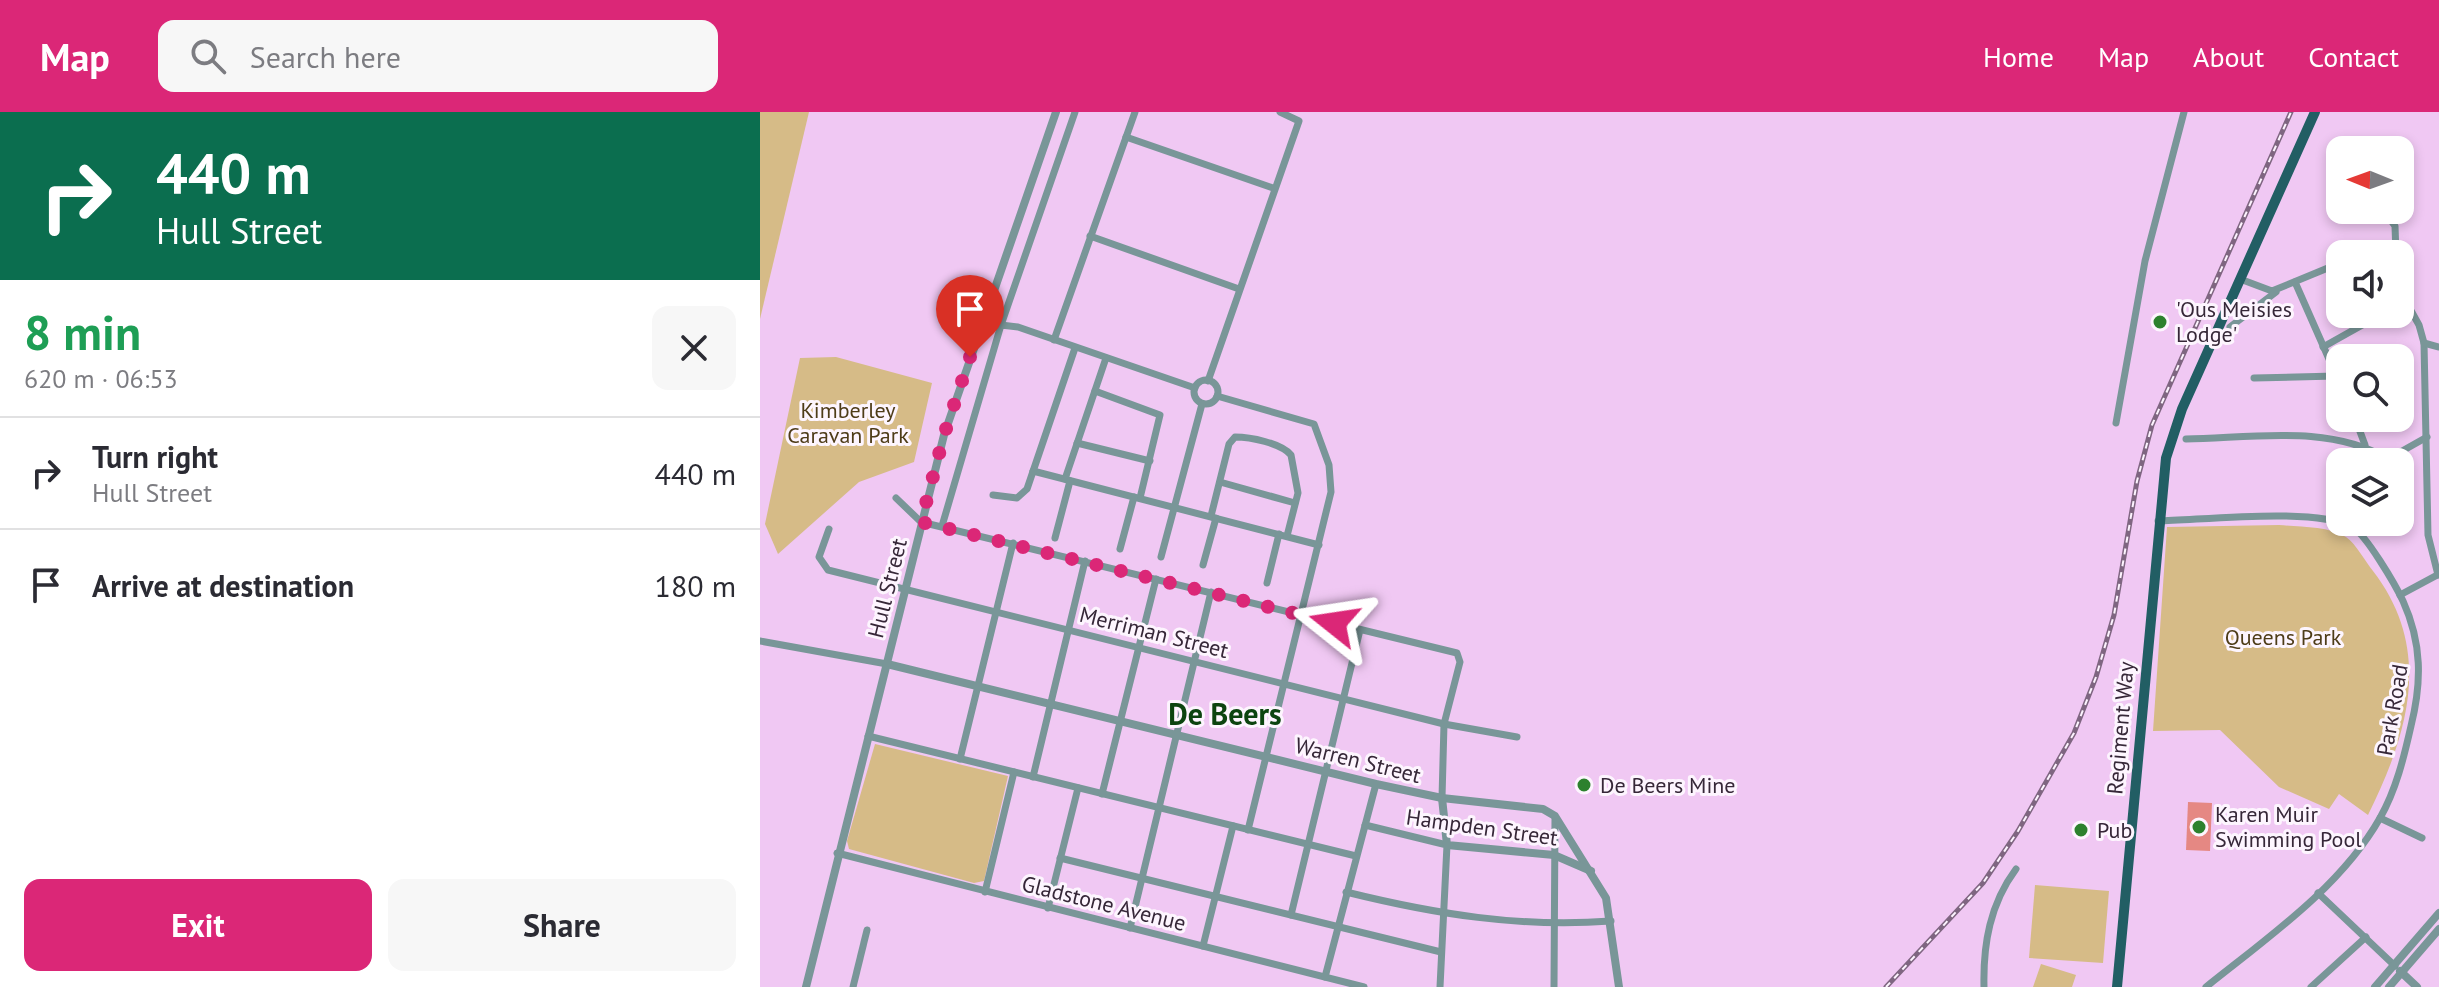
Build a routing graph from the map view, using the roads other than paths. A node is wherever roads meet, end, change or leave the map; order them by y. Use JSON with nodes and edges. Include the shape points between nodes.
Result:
{"nodes":[{"id":1,"x":1056,"y":112,"type":"edge"},
{"id":2,"x":1075,"y":112,"type":"edge"},
{"id":3,"x":1135,"y":112,"type":"edge"},
{"id":4,"x":1280,"y":112,"type":"edge"},
{"id":5,"x":2184,"y":112,"type":"edge"},
{"id":6,"x":2315,"y":112,"type":"edge"},
{"id":7,"x":1126,"y":137,"type":"junction"},
{"id":8,"x":1273,"y":188,"type":"junction"},
{"id":9,"x":1090,"y":236,"type":"junction"},
{"id":10,"x":2326,"y":269,"type":"edge"},
{"id":11,"x":2240,"y":279,"type":"junction"},
{"id":12,"x":2295,"y":282,"type":"junction"},
{"id":13,"x":2281,"y":288,"type":"junction"},
{"id":14,"x":1239,"y":289,"type":"junction"},
{"id":15,"x":2414,"y":323,"type":"edge"},
{"id":16,"x":1001,"y":325,"type":"junction"},
{"id":17,"x":2230,"y":327,"type":"dead end"},
{"id":18,"x":2357,"y":328,"type":"edge"},
{"id":19,"x":1054,"y":340,"type":"junction"},
{"id":20,"x":2424,"y":343,"type":"junction"},
{"id":21,"x":2323,"y":347,"type":"junction"},
{"id":22,"x":2439,"y":347,"type":"edge"},
{"id":23,"x":1075,"y":348,"type":"junction"},
{"id":24,"x":2326,"y":354,"type":"edge"},
{"id":25,"x":1106,"y":358,"type":"junction"},
{"id":26,"x":2326,"y":376,"type":"edge"},
{"id":27,"x":2254,"y":378,"type":"dead end"},
{"id":28,"x":1208,"y":381,"type":"junction"},
{"id":29,"x":1195,"y":388,"type":"junction"},
{"id":30,"x":1095,"y":391,"type":"junction"},
{"id":31,"x":1217,"y":396,"type":"junction"},
{"id":32,"x":1202,"y":404,"type":"junction"},
{"id":33,"x":2116,"y":423,"type":"dead end"},
{"id":34,"x":2360,"y":432,"type":"edge"},
{"id":35,"x":2427,"y":437,"type":"junction"},
{"id":36,"x":2186,"y":439,"type":"dead end"},
{"id":37,"x":1077,"y":443,"type":"junction"},
{"id":38,"x":2365,"y":445,"type":"junction"},
{"id":39,"x":2369,"y":448,"type":"edge"},
{"id":40,"x":2408,"y":448,"type":"edge"},
{"id":41,"x":1150,"y":461,"type":"junction"},
{"id":42,"x":1033,"y":471,"type":"junction"},
{"id":43,"x":2439,"y":475,"type":"edge"},
{"id":44,"x":2428,"y":476,"type":"junction"},
{"id":45,"x":1067,"y":480,"type":"junction"},
{"id":46,"x":1220,"y":482,"type":"junction"},
{"id":47,"x":993,"y":495,"type":"dead end"},
{"id":48,"x":896,"y":498,"type":"dead end"},
{"id":49,"x":1137,"y":498,"type":"junction"},
{"id":50,"x":1295,"y":503,"type":"junction"},
{"id":51,"x":1174,"y":507,"type":"junction"},
{"id":52,"x":1213,"y":517,"type":"junction"},
{"id":53,"x":2326,"y":519,"type":"edge"},
{"id":54,"x":2158,"y":521,"type":"junction"},
{"id":55,"x":921,"y":522,"type":"junction"},
{"id":56,"x":942,"y":526,"type":"junction"},
{"id":57,"x":829,"y":529,"type":"dead end"},
{"id":58,"x":1283,"y":535,"type":"junction"},
{"id":59,"x":2362,"y":536,"type":"edge"},
{"id":60,"x":1055,"y":538,"type":"dead end"},
{"id":61,"x":1013,"y":543,"type":"junction"},
{"id":62,"x":1319,"y":545,"type":"junction"},
{"id":63,"x":1120,"y":549,"type":"dead end"},
{"id":64,"x":1161,"y":557,"type":"dead end"},
{"id":65,"x":1085,"y":561,"type":"junction"},
{"id":66,"x":1203,"y":565,"type":"dead end"},
{"id":67,"x":2438,"y":575,"type":"edge"},
{"id":68,"x":1156,"y":579,"type":"junction"},
{"id":69,"x":1267,"y":583,"type":"dead end"},
{"id":70,"x":904,"y":589,"type":"junction"},
{"id":71,"x":1211,"y":592,"type":"junction"},
{"id":72,"x":2400,"y":595,"type":"junction"},
{"id":73,"x":997,"y":612,"type":"junction"},
{"id":74,"x":1300,"y":614,"type":"junction"},
{"id":75,"x":1068,"y":628,"type":"junction"},
{"id":76,"x":1360,"y":630,"type":"junction"},
{"id":77,"x":760,"y":641,"type":"edge"},
{"id":78,"x":1140,"y":646,"type":"junction"},
{"id":79,"x":1194,"y":660,"type":"junction"},
{"id":80,"x":887,"y":664,"type":"junction"},
{"id":81,"x":1284,"y":683,"type":"junction"},
{"id":82,"x":978,"y":685,"type":"junction"},
{"id":83,"x":1343,"y":699,"type":"junction"},
{"id":84,"x":1051,"y":703,"type":"junction"},
{"id":85,"x":1122,"y":720,"type":"junction"},
{"id":86,"x":1444,"y":724,"type":"junction"},
{"id":87,"x":1177,"y":733,"type":"junction"},
{"id":88,"x":868,"y":736,"type":"junction"},
{"id":89,"x":1517,"y":737,"type":"dead end"},
{"id":90,"x":1266,"y":756,"type":"junction"},
{"id":91,"x":960,"y":759,"type":"junction"},
{"id":92,"x":1326,"y":771,"type":"junction"},
{"id":93,"x":1014,"y":772,"type":"junction"},
{"id":94,"x":1033,"y":777,"type":"junction"},
{"id":95,"x":1376,"y":784,"type":"junction"},
{"id":96,"x":1078,"y":788,"type":"junction"},
{"id":97,"x":1102,"y":794,"type":"junction"},
{"id":98,"x":1442,"y":798,"type":"junction"},
{"id":99,"x":1159,"y":808,"type":"junction"},
{"id":100,"x":1555,"y":816,"type":"junction"},
{"id":101,"x":2380,"y":818,"type":"junction"},
{"id":102,"x":1365,"y":825,"type":"junction"},
{"id":103,"x":1233,"y":826,"type":"junction"},
{"id":104,"x":1248,"y":830,"type":"junction"},
{"id":105,"x":2422,"y":838,"type":"dead end"},
{"id":106,"x":1309,"y":845,"type":"junction"},
{"id":107,"x":1447,"y":845,"type":"junction"},
{"id":108,"x":837,"y":853,"type":"junction"},
{"id":109,"x":1554,"y":855,"type":"junction"},
{"id":110,"x":1356,"y":856,"type":"junction"},
{"id":111,"x":1060,"y":858,"type":"junction"},
{"id":112,"x":2016,"y":869,"type":"dead end"},
{"id":113,"x":1592,"y":871,"type":"junction"},
{"id":114,"x":1142,"y":878,"type":"junction"},
{"id":115,"x":985,"y":892,"type":"junction"},
{"id":116,"x":1346,"y":892,"type":"junction"},
{"id":117,"x":2318,"y":893,"type":"junction"},
{"id":118,"x":1216,"y":896,"type":"junction"},
{"id":119,"x":1048,"y":908,"type":"junction"},
{"id":120,"x":2439,"y":913,"type":"edge"},
{"id":121,"x":1441,"y":914,"type":"junction"},
{"id":122,"x":1291,"y":915,"type":"junction"},
{"id":123,"x":1611,"y":921,"type":"junction"},
{"id":124,"x":1554,"y":925,"type":"junction"},
{"id":125,"x":1337,"y":926,"type":"junction"},
{"id":126,"x":1130,"y":928,"type":"junction"},
{"id":127,"x":2439,"y":929,"type":"edge"},
{"id":128,"x":867,"y":930,"type":"dead end"},
{"id":129,"x":2366,"y":937,"type":"junction"},
{"id":130,"x":1203,"y":946,"type":"junction"},
{"id":131,"x":1441,"y":952,"type":"junction"},
{"id":132,"x":2395,"y":966,"type":"junction"},
{"id":133,"x":2402,"y":973,"type":"junction"},
{"id":134,"x":1325,"y":977,"type":"junction"},
{"id":135,"x":806,"y":987,"type":"edge"},
{"id":136,"x":853,"y":987,"type":"edge"},
{"id":137,"x":1364,"y":987,"type":"edge"},
{"id":138,"x":1440,"y":987,"type":"edge"},
{"id":139,"x":1554,"y":987,"type":"edge"},
{"id":140,"x":1619,"y":987,"type":"edge"},
{"id":141,"x":1984,"y":987,"type":"edge"},
{"id":142,"x":2117,"y":987,"type":"edge"},
{"id":143,"x":2206,"y":987,"type":"edge"},
{"id":144,"x":2311,"y":987,"type":"edge"},
{"id":145,"x":2375,"y":987,"type":"edge"},
{"id":146,"x":2389,"y":987,"type":"edge"},
{"id":147,"x":2417,"y":987,"type":"edge"}],
"edges":[{"from":1,"to":55,"type":"street","name":"Hull Street","via":[[944,435]]},
{"from":2,"to":16,"type":"street"},
{"from":3,"to":7,"type":"street"},
{"from":4,"to":8,"type":"street","via":[[1299,121]]},
{"from":5,"to":33,"type":"street","via":[[2145,261]]},
{"from":6,"to":11,"type":"main road","name":"Regiment Way"},
{"from":7,"to":8,"type":"street"},
{"from":7,"to":9,"type":"street"},
{"from":8,"to":14,"type":"street"},
{"from":9,"to":14,"type":"street"},
{"from":9,"to":19,"type":"street"},
{"from":10,"to":12,"type":"street"},
{"from":11,"to":13,"type":"street","via":[[2269,291]]},
{"from":11,"to":54,"type":"main road","name":"Regiment Way","via":[[2174,429]]},
{"from":12,"to":13,"type":"street"},
{"from":12,"to":21,"type":"street"},
{"from":13,"to":17,"type":"street"},
{"from":14,"to":28,"type":"street"},
{"from":15,"to":20,"type":"street"},
{"from":16,"to":19,"type":"street"},
{"from":16,"to":56,"type":"street"},
{"from":18,"to":21,"type":"street"},
{"from":19,"to":23,"type":"street"},
{"from":20,"to":22,"type":"street"},
{"from":20,"to":35,"type":"street"},
{"from":21,"to":24,"type":"street"},
{"from":23,"to":25,"type":"street"},
{"from":23,"to":42,"type":"street"},
{"from":25,"to":29,"type":"street"},
{"from":25,"to":30,"type":"street"},
{"from":26,"to":27,"type":"street"},
{"from":28,"to":29,"type":"street"},
{"from":28,"to":31,"type":"street"},
{"from":29,"to":32,"type":"street","via":[[1194,396]]},
{"from":30,"to":37,"type":"street"},
{"from":30,"to":41,"type":"street","via":[[1159,414]]},
{"from":31,"to":32,"type":"street"},
{"from":31,"to":62,"type":"street","via":[[1314,424],[1331,479]]},
{"from":32,"to":51,"type":"street"},
{"from":34,"to":38,"type":"street"},
{"from":35,"to":40,"type":"street"},
{"from":35,"to":44,"type":"street"},
{"from":36,"to":38,"type":"street","via":[[2316,437]]},
{"from":37,"to":41,"type":"street"},
{"from":37,"to":45,"type":"street"},
{"from":38,"to":39,"type":"street"},
{"from":41,"to":49,"type":"street"},
{"from":42,"to":45,"type":"street"},
{"from":42,"to":47,"type":"street","via":[[1022,497]]},
{"from":43,"to":44,"type":"street"},
{"from":44,"to":67,"type":"street","via":[[2428,545]]},
{"from":45,"to":49,"type":"street"},
{"from":45,"to":60,"type":"street"},
{"from":46,"to":50,"type":"street"},
{"from":46,"to":50,"type":"street","via":[[1235,437],[1281,447],[1291,455],[1296,472]]},
{"from":46,"to":52,"type":"street"},
{"from":48,"to":55,"type":"street"},
{"from":49,"to":51,"type":"street"},
{"from":49,"to":63,"type":"street"},
{"from":50,"to":58,"type":"street"},
{"from":51,"to":52,"type":"street"},
{"from":51,"to":64,"type":"street"},
{"from":52,"to":58,"type":"street"},
{"from":52,"to":66,"type":"street"},
{"from":53,"to":54,"type":"street","name":"Park Road"},
{"from":54,"to":142,"type":"main road","name":"Regiment Way"},
{"from":55,"to":56,"type":"street"},
{"from":55,"to":70,"type":"street","name":"Hull Street"},
{"from":56,"to":61,"type":"street"},
{"from":57,"to":70,"type":"street","name":"Merriman Street","via":[[819,557],[823,566]]},
{"from":58,"to":62,"type":"street"},
{"from":58,"to":69,"type":"street"},
{"from":59,"to":72,"type":"street","name":"Park Road"},
{"from":61,"to":65,"type":"street"},
{"from":61,"to":73,"type":"street"},
{"from":62,"to":74,"type":"street"},
{"from":65,"to":68,"type":"street"},
{"from":65,"to":75,"type":"street"},
{"from":67,"to":72,"type":"street"},
{"from":68,"to":71,"type":"street"},
{"from":68,"to":78,"type":"street"},
{"from":70,"to":73,"type":"street","name":"Merriman Street"},
{"from":70,"to":80,"type":"street","name":"Hull Street"},
{"from":71,"to":74,"type":"street"},
{"from":71,"to":79,"type":"street"},
{"from":72,"to":101,"type":"street","name":"Park Road","via":[[2413,626],[2420,669],[2403,761]]},
{"from":73,"to":75,"type":"street","name":"Merriman Street"},
{"from":73,"to":82,"type":"street"},
{"from":74,"to":76,"type":"street"},
{"from":74,"to":81,"type":"street"},
{"from":75,"to":78,"type":"street","name":"Merriman Street"},
{"from":75,"to":84,"type":"street"},
{"from":76,"to":83,"type":"street"},
{"from":76,"to":86,"type":"street","via":[[1459,655]]},
{"from":77,"to":80,"type":"street"},
{"from":78,"to":79,"type":"street","name":"Merriman Street"},
{"from":78,"to":85,"type":"street"},
{"from":79,"to":81,"type":"street","name":"Merriman Street"},
{"from":79,"to":87,"type":"street"},
{"from":80,"to":82,"type":"street","name":"Warren Street"},
{"from":80,"to":88,"type":"street","name":"Hull Street"},
{"from":81,"to":83,"type":"street","name":"Merriman Street"},
{"from":81,"to":90,"type":"street"},
{"from":82,"to":84,"type":"street","name":"Warren Street"},
{"from":82,"to":91,"type":"street"},
{"from":83,"to":86,"type":"street","name":"Merriman Street"},
{"from":83,"to":92,"type":"street"},
{"from":84,"to":85,"type":"street","name":"Warren Street"},
{"from":84,"to":94,"type":"street"},
{"from":85,"to":87,"type":"street","name":"Warren Street"},
{"from":85,"to":97,"type":"street"},
{"from":86,"to":89,"type":"street","name":"Merriman Street"},
{"from":86,"to":98,"type":"street"},
{"from":87,"to":90,"type":"street","name":"Warren Street"},
{"from":87,"to":99,"type":"street"},
{"from":88,"to":91,"type":"street"},
{"from":88,"to":108,"type":"street","name":"Hull Street"},
{"from":90,"to":92,"type":"street","name":"Warren Street"},
{"from":90,"to":104,"type":"street"},
{"from":91,"to":93,"type":"street"},
{"from":92,"to":95,"type":"street","name":"Warren Street"},
{"from":92,"to":106,"type":"street"},
{"from":93,"to":94,"type":"street"},
{"from":93,"to":115,"type":"street"},
{"from":94,"to":96,"type":"street"},
{"from":95,"to":98,"type":"street","name":"Warren Street"},
{"from":95,"to":102,"type":"street"},
{"from":96,"to":97,"type":"street"},
{"from":96,"to":111,"type":"street"},
{"from":97,"to":99,"type":"street"},
{"from":98,"to":100,"type":"street","name":"Warren Street","via":[[1543,809]]},
{"from":98,"to":107,"type":"street"},
{"from":99,"to":103,"type":"street"},
{"from":99,"to":114,"type":"street"},
{"from":100,"to":109,"type":"street"},
{"from":100,"to":113,"type":"street"},
{"from":101,"to":105,"type":"street"},
{"from":101,"to":117,"type":"street","name":"Park Road"},
{"from":102,"to":107,"type":"street","name":"Hampden Street"},
{"from":102,"to":110,"type":"street"},
{"from":103,"to":104,"type":"street"},
{"from":103,"to":118,"type":"street"},
{"from":104,"to":106,"type":"street"},
{"from":106,"to":110,"type":"street"},
{"from":106,"to":122,"type":"street"},
{"from":107,"to":109,"type":"street","name":"Hampden Street"},
{"from":107,"to":121,"type":"street"},
{"from":108,"to":115,"type":"street","name":"Gladstone Avenue"},
{"from":108,"to":135,"type":"street","name":"Hull Street"},
{"from":109,"to":113,"type":"street","name":"Hampden Street"},
{"from":109,"to":124,"type":"street"},
{"from":110,"to":116,"type":"street"},
{"from":111,"to":114,"type":"street"},
{"from":111,"to":119,"type":"street"},
{"from":112,"to":141,"type":"street","via":[[1999,894],[1988,930]]},
{"from":113,"to":123,"type":"street"},
{"from":114,"to":118,"type":"street"},
{"from":114,"to":126,"type":"street"},
{"from":115,"to":119,"type":"street","name":"Gladstone Avenue"},
{"from":116,"to":121,"type":"street"},
{"from":116,"to":125,"type":"street"},
{"from":117,"to":129,"type":"street"},
{"from":117,"to":143,"type":"street","name":"Park Road"},
{"from":118,"to":122,"type":"street"},
{"from":118,"to":130,"type":"street"},
{"from":119,"to":126,"type":"street","name":"Gladstone Avenue"},
{"from":120,"to":132,"type":"street"},
{"from":121,"to":124,"type":"street"},
{"from":121,"to":131,"type":"street"},
{"from":122,"to":125,"type":"street"},
{"from":123,"to":124,"type":"street"},
{"from":123,"to":140,"type":"street"},
{"from":124,"to":139,"type":"street"},
{"from":125,"to":131,"type":"street"},
{"from":125,"to":134,"type":"street"},
{"from":126,"to":130,"type":"street","name":"Gladstone Avenue"},
{"from":127,"to":133,"type":"street"},
{"from":128,"to":136,"type":"street"},
{"from":129,"to":132,"type":"street"},
{"from":129,"to":144,"type":"street"},
{"from":130,"to":134,"type":"street","name":"Gladstone Avenue"},
{"from":131,"to":138,"type":"street"},
{"from":132,"to":133,"type":"street"},
{"from":132,"to":145,"type":"street"},
{"from":133,"to":146,"type":"street"},
{"from":133,"to":147,"type":"street"},
{"from":134,"to":137,"type":"street","name":"Gladstone Avenue"}]}
